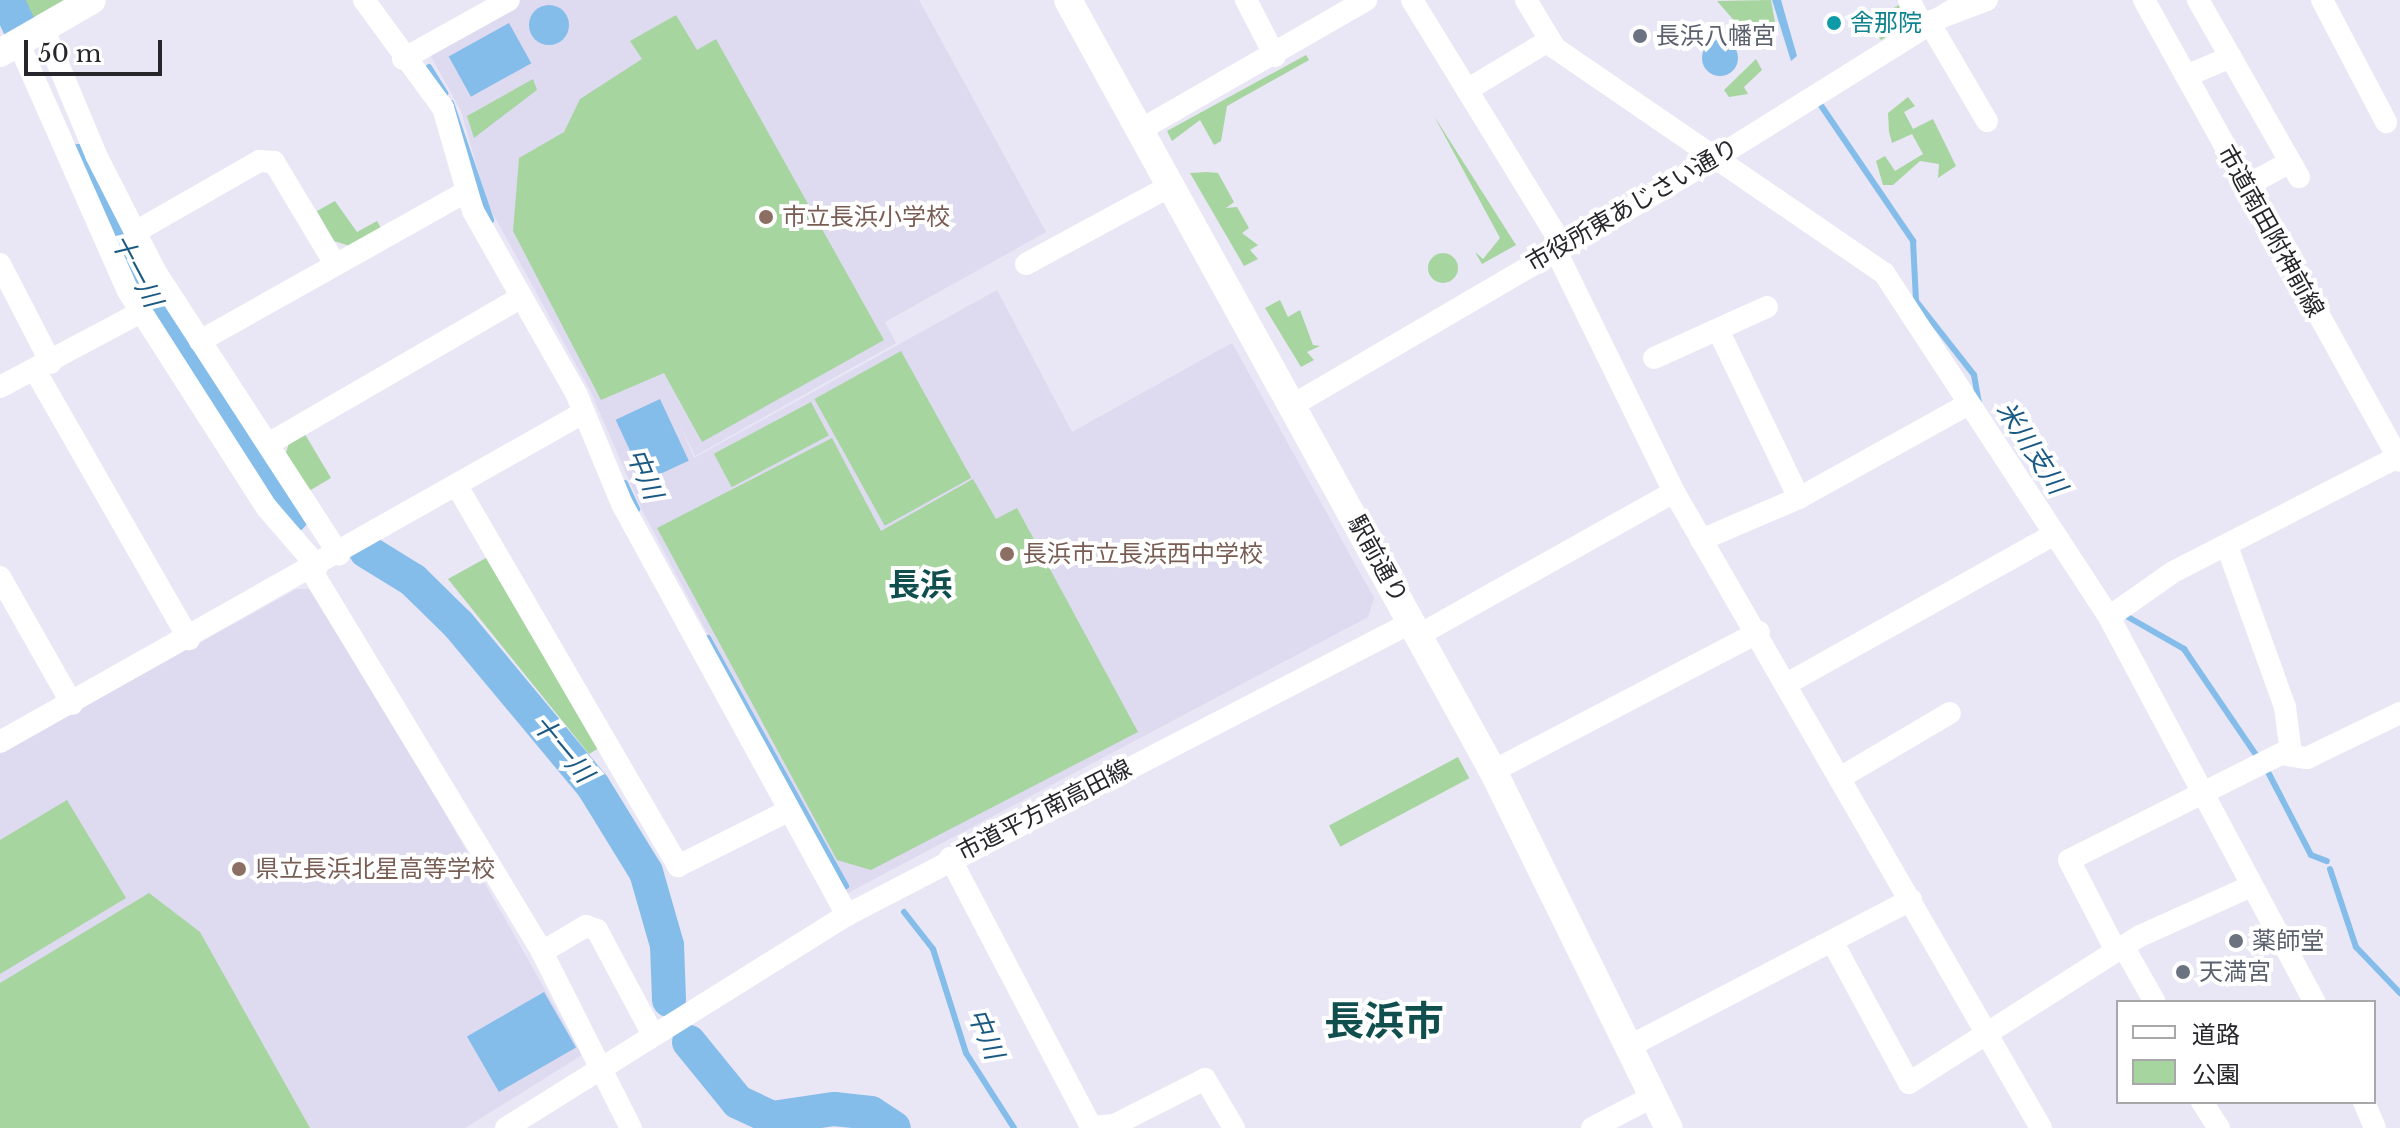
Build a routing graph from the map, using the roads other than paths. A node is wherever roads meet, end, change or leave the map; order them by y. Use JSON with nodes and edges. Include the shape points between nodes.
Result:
{"nodes":[{"id":1,"x":92,"y":0,"type":"edge"},
{"id":2,"x":364,"y":0,"type":"edge"},
{"id":3,"x":509,"y":0,"type":"edge"},
{"id":4,"x":1068,"y":0,"type":"edge"},
{"id":5,"x":1246,"y":0,"type":"edge"},
{"id":6,"x":1366,"y":0,"type":"edge"},
{"id":7,"x":1412,"y":0,"type":"edge"},
{"id":8,"x":1526,"y":0,"type":"edge"},
{"id":9,"x":1909,"y":0,"type":"edge"},
{"id":10,"x":1968,"y":0,"type":"edge"},
{"id":11,"x":1987,"y":0,"type":"edge"},
{"id":12,"x":2144,"y":0,"type":"edge"},
{"id":13,"x":2198,"y":0,"type":"edge"},
{"id":14,"x":2322,"y":0,"type":"edge"},
{"id":15,"x":1926,"y":24,"type":"junction"},
{"id":16,"x":43,"y":28,"type":"junction"},
{"id":17,"x":1550,"y":40,"type":"junction"},
{"id":18,"x":9,"y":48,"type":"edge"},
{"id":19,"x":1275,"y":56,"type":"junction"},
{"id":20,"x":2231,"y":57,"type":"junction"},
{"id":21,"x":403,"y":59,"type":"junction"},
{"id":22,"x":2186,"y":76,"type":"junction"},
{"id":23,"x":1467,"y":90,"type":"junction"},
{"id":24,"x":1987,"y":121,"type":"dead end"},
{"id":25,"x":2386,"y":122,"type":"dead end"},
{"id":26,"x":1140,"y":130,"type":"junction"},
{"id":27,"x":1714,"y":159,"type":"junction"},
{"id":28,"x":1172,"y":185,"type":"junction"},
{"id":29,"x":2244,"y":187,"type":"junction"},
{"id":30,"x":467,"y":191,"type":"junction"},
{"id":31,"x":137,"y":231,"type":"junction"},
{"id":32,"x":1559,"y":247,"type":"junction"},
{"id":33,"x":0,"y":264,"type":"edge"},
{"id":34,"x":335,"y":264,"type":"junction"},
{"id":35,"x":1026,"y":264,"type":"dead end"},
{"id":36,"x":520,"y":298,"type":"junction"},
{"id":37,"x":1767,"y":307,"type":"dead end"},
{"id":38,"x":141,"y":312,"type":"junction"},
{"id":39,"x":1718,"y":330,"type":"junction"},
{"id":40,"x":200,"y":341,"type":"junction"},
{"id":41,"x":1654,"y":358,"type":"dead end"},
{"id":42,"x":43,"y":367,"type":"junction"},
{"id":43,"x":0,"y":387,"type":"edge"},
{"id":44,"x":1293,"y":405,"type":"junction"},
{"id":45,"x":1967,"y":405,"type":"junction"},
{"id":46,"x":583,"y":413,"type":"junction"},
{"id":47,"x":268,"y":444,"type":"junction"},
{"id":48,"x":2399,"y":458,"type":"edge"},
{"id":49,"x":457,"y":486,"type":"junction"},
{"id":50,"x":1674,"y":492,"type":"junction"},
{"id":51,"x":1799,"y":498,"type":"junction"},
{"id":52,"x":317,"y":521,"type":"junction"},
{"id":53,"x":291,"y":532,"type":"junction"},
{"id":54,"x":2053,"y":535,"type":"junction"},
{"id":55,"x":1701,"y":540,"type":"junction"},
{"id":56,"x":2227,"y":546,"type":"junction"},
{"id":57,"x":330,"y":559,"type":"junction"},
{"id":58,"x":0,"y":577,"type":"edge"},
{"id":59,"x":2109,"y":617,"type":"junction"},
{"id":60,"x":1415,"y":628,"type":"junction"},
{"id":61,"x":1759,"y":632,"type":"junction"},
{"id":62,"x":189,"y":639,"type":"junction"},
{"id":63,"x":1790,"y":682,"type":"junction"},
{"id":64,"x":72,"y":704,"type":"junction"},
{"id":65,"x":1950,"y":713,"type":"dead end"},
{"id":66,"x":2400,"y":713,"type":"edge"},
{"id":67,"x":0,"y":742,"type":"edge"},
{"id":68,"x":2291,"y":753,"type":"junction"},
{"id":69,"x":1493,"y":771,"type":"junction"},
{"id":70,"x":1843,"y":776,"type":"junction"},
{"id":71,"x":2204,"y":791,"type":"junction"},
{"id":72,"x":788,"y":811,"type":"junction"},
{"id":73,"x":950,"y":858,"type":"junction"},
{"id":74,"x":2251,"y":886,"type":"junction"},
{"id":75,"x":1911,"y":900,"type":"junction"},
{"id":76,"x":847,"y":915,"type":"junction"},
{"id":77,"x":1833,"y":943,"type":"junction"},
{"id":78,"x":2120,"y":949,"type":"junction"},
{"id":79,"x":542,"y":952,"type":"junction"},
{"id":80,"x":2154,"y":1000,"type":"edge"},
{"id":81,"x":2314,"y":1000,"type":"edge"},
{"id":82,"x":1989,"y":1032,"type":"junction"},
{"id":83,"x":653,"y":1035,"type":"junction"},
{"id":84,"x":1630,"y":1046,"type":"junction"},
{"id":85,"x":601,"y":1069,"type":"junction"},
{"id":86,"x":1654,"y":1096,"type":"junction"},
{"id":87,"x":2203,"y":1104,"type":"edge"},
{"id":88,"x":2365,"y":1104,"type":"edge"},
{"id":89,"x":513,"y":1126,"type":"edge"},
{"id":90,"x":631,"y":1128,"type":"edge"},
{"id":91,"x":1233,"y":1128,"type":"edge"},
{"id":92,"x":1592,"y":1128,"type":"edge"},
{"id":93,"x":1669,"y":1128,"type":"edge"},
{"id":94,"x":2041,"y":1128,"type":"edge"},
{"id":95,"x":2219,"y":1128,"type":"edge"},
{"id":96,"x":2375,"y":1128,"type":"edge"}],
"edges":[{"from":1,"to":16,"type":"main road"},
{"from":2,"to":21,"type":"street"},
{"from":3,"to":21,"type":"street"},
{"from":4,"to":26,"type":"main road","name":"駅前通り"},
{"from":5,"to":19,"type":"street"},
{"from":6,"to":19,"type":"street"},
{"from":7,"to":23,"type":"street"},
{"from":8,"to":17,"type":"street"},
{"from":9,"to":15,"type":"street"},
{"from":10,"to":15,"type":"street","name":"市役所東あじさい通り"},
{"from":11,"to":15,"type":"street"},
{"from":12,"to":22,"type":"street","name":"市道南田附神前線"},
{"from":13,"to":20,"type":"street"},
{"from":14,"to":25,"type":"street"},
{"from":15,"to":24,"type":"street"},
{"from":15,"to":27,"type":"street","name":"市役所東あじさい通り"},
{"from":16,"to":18,"type":"main road"},
{"from":16,"to":31,"type":"street","via":[[96,155]]},
{"from":17,"to":23,"type":"street"},
{"from":17,"to":27,"type":"street"},
{"from":18,"to":38,"type":"street"},
{"from":19,"to":26,"type":"street"},
{"from":20,"to":22,"type":"street"},
{"from":20,"to":29,"type":"street","via":[[2294,170]]},
{"from":21,"to":30,"type":"street","via":[[443,108]]},
{"from":22,"to":29,"type":"street","name":"市道南田附神前線"},
{"from":23,"to":32,"type":"street"},
{"from":26,"to":28,"type":"main road","name":"駅前通り"},
{"from":27,"to":32,"type":"street","name":"市役所東あじさい通り"},
{"from":27,"to":45,"type":"street","via":[[1884,273]]},
{"from":28,"to":35,"type":"street"},
{"from":28,"to":44,"type":"main road","name":"駅前通り"},
{"from":29,"to":48,"type":"street","name":"市道南田附神前線"},
{"from":30,"to":34,"type":"street"},
{"from":30,"to":36,"type":"street"},
{"from":31,"to":34,"type":"street","via":[[259,161],[274,162]]},
{"from":31,"to":40,"type":"street"},
{"from":32,"to":44,"type":"street","name":"市役所東あじさい通り"},
{"from":32,"to":50,"type":"street"},
{"from":33,"to":42,"type":"street"},
{"from":34,"to":40,"type":"street"},
{"from":36,"to":46,"type":"street"},
{"from":36,"to":47,"type":"street"},
{"from":37,"to":39,"type":"street"},
{"from":38,"to":42,"type":"street"},
{"from":38,"to":53,"type":"street"},
{"from":39,"to":41,"type":"street"},
{"from":39,"to":51,"type":"street"},
{"from":40,"to":47,"type":"street"},
{"from":42,"to":43,"type":"street"},
{"from":42,"to":62,"type":"street"},
{"from":44,"to":60,"type":"main road","name":"駅前通り"},
{"from":45,"to":51,"type":"street"},
{"from":45,"to":54,"type":"street"},
{"from":46,"to":49,"type":"street"},
{"from":46,"to":72,"type":"street","via":[[622,504]]},
{"from":47,"to":52,"type":"street"},
{"from":48,"to":56,"type":"street"},
{"from":49,"to":57,"type":"street"},
{"from":49,"to":72,"type":"street","via":[[678,866]]},
{"from":50,"to":55,"type":"street"},
{"from":50,"to":60,"type":"street","name":"市道平方南高田線"},
{"from":51,"to":55,"type":"street"},
{"from":52,"to":53,"type":"street"},
{"from":52,"to":57,"type":"street"},
{"from":53,"to":57,"type":"street"},
{"from":54,"to":59,"type":"street"},
{"from":54,"to":63,"type":"street"},
{"from":55,"to":61,"type":"street"},
{"from":56,"to":59,"type":"street","via":[[2173,572]]},
{"from":56,"to":68,"type":"street","via":[[2285,707]]},
{"from":57,"to":62,"type":"street"},
{"from":57,"to":79,"type":"street"},
{"from":58,"to":64,"type":"street"},
{"from":59,"to":71,"type":"street"},
{"from":60,"to":69,"type":"main road","name":"駅前通り"},
{"from":60,"to":73,"type":"street","name":"市道平方南高田線"},
{"from":61,"to":63,"type":"street"},
{"from":61,"to":69,"type":"street"},
{"from":62,"to":64,"type":"street"},
{"from":63,"to":70,"type":"street"},
{"from":64,"to":67,"type":"street"},
{"from":65,"to":70,"type":"street"},
{"from":66,"to":68,"type":"street","via":[[2307,758]]},
{"from":68,"to":71,"type":"street"},
{"from":69,"to":84,"type":"main road","name":"駅前通り"},
{"from":70,"to":75,"type":"street"},
{"from":71,"to":74,"type":"street"},
{"from":71,"to":78,"type":"street","via":[[2069,860]]},
{"from":72,"to":76,"type":"street"},
{"from":73,"to":76,"type":"street","name":"市道平方南高田線"},
{"from":73,"to":91,"type":"street","via":[[1091,1127],[1114,1125],[1205,1079]]},
{"from":74,"to":78,"type":"street"},
{"from":74,"to":81,"type":"street"},
{"from":75,"to":77,"type":"street"},
{"from":75,"to":82,"type":"street"},
{"from":76,"to":83,"type":"street","name":"市道平方南高田線"},
{"from":77,"to":82,"type":"street","via":[[1909,1083]]},
{"from":77,"to":84,"type":"street"},
{"from":78,"to":80,"type":"street"},
{"from":78,"to":82,"type":"street"},
{"from":79,"to":83,"type":"street","via":[[586,926],[597,930]]},
{"from":79,"to":85,"type":"street"},
{"from":82,"to":94,"type":"street"},
{"from":83,"to":85,"type":"street","name":"市道平方南高田線"},
{"from":84,"to":86,"type":"main road","name":"駅前通り"},
{"from":85,"to":89,"type":"street","name":"市道平方南高田線"},
{"from":85,"to":90,"type":"street"},
{"from":86,"to":92,"type":"street"},
{"from":86,"to":93,"type":"main road","name":"駅前通り"},
{"from":87,"to":95,"type":"street"},
{"from":88,"to":96,"type":"street"}]}
